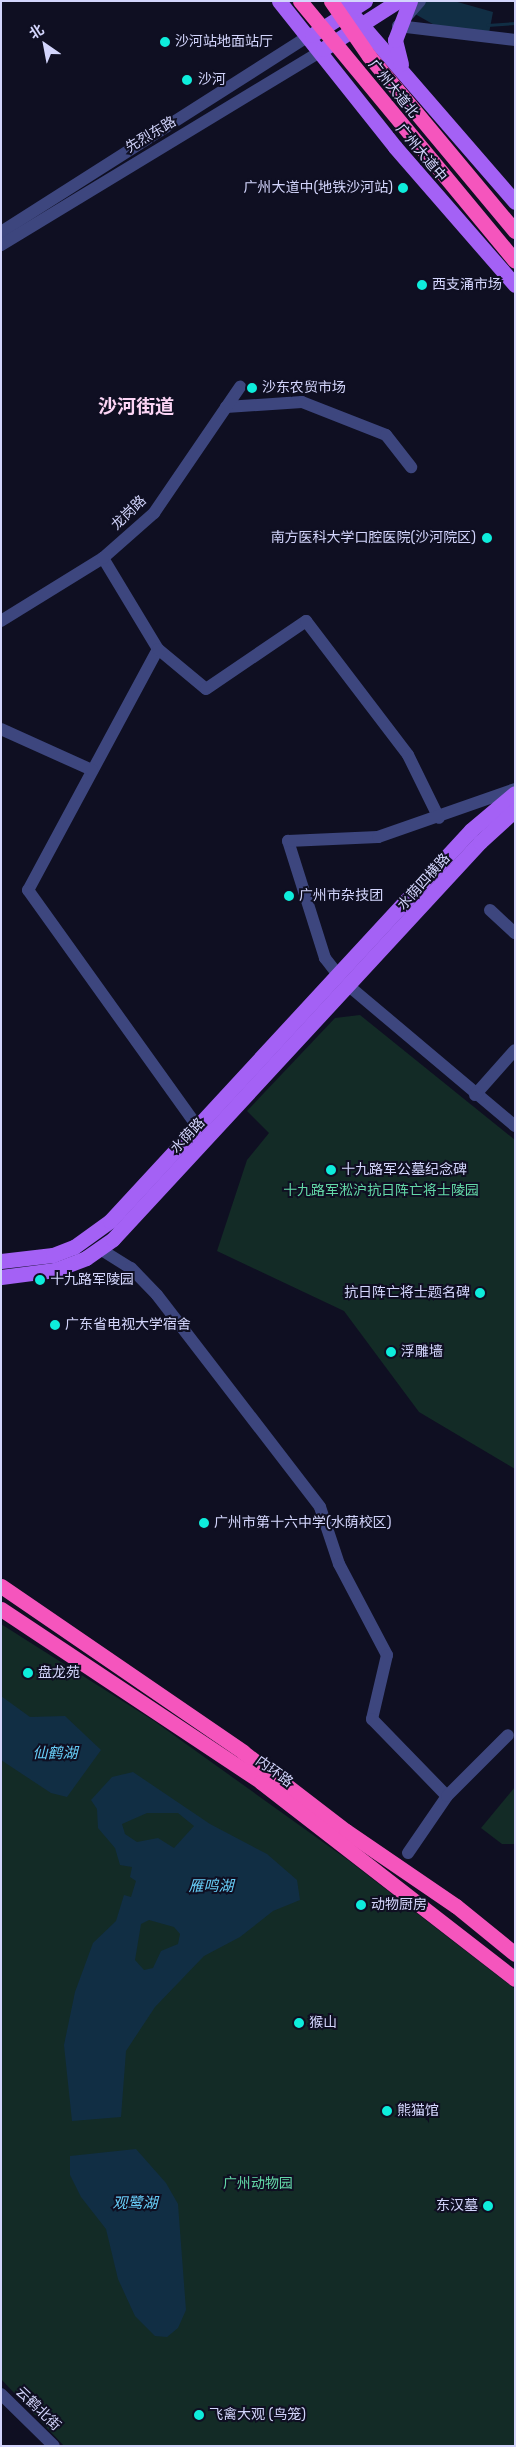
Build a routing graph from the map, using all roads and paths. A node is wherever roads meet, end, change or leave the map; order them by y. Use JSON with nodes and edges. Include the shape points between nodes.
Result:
{"nodes":[{"id":1,"x":279,"y":1,"type":"edge"},
{"id":2,"x":300,"y":1,"type":"edge"},
{"id":3,"x":332,"y":1,"type":"edge"},
{"id":4,"x":365,"y":1,"type":"edge"},
{"id":5,"x":398,"y":1,"type":"edge"},
{"id":6,"x":410,"y":1,"type":"edge"},
{"id":7,"x":420,"y":1,"type":"edge"},
{"id":8,"x":346,"y":6,"type":"edge"},
{"id":9,"x":364,"y":25,"type":"junction"},
{"id":10,"x":398,"y":26,"type":"junction"},
{"id":11,"x":306,"y":38,"type":"junction"},
{"id":12,"x":515,"y":40,"type":"edge"},
{"id":13,"x":318,"y":52,"type":"junction"},
{"id":14,"x":405,"y":72,"type":"junction"},
{"id":15,"x":82,"y":188,"type":"junction"},
{"id":16,"x":515,"y":202,"type":"edge"},
{"id":17,"x":515,"y":231,"type":"edge"},
{"id":18,"x":1,"y":232,"type":"edge"},
{"id":19,"x":1,"y":245,"type":"edge"},
{"id":20,"x":515,"y":261,"type":"edge"},
{"id":21,"x":515,"y":285,"type":"edge"},
{"id":22,"x":240,"y":387,"type":"dead end"},
{"id":23,"x":226,"y":407,"type":"junction"},
{"id":24,"x":411,"y":467,"type":"dead end"},
{"id":25,"x":102,"y":558,"type":"junction"},
{"id":26,"x":1,"y":621,"type":"edge"},
{"id":27,"x":158,"y":649,"type":"junction"},
{"id":28,"x":1,"y":729,"type":"edge"},
{"id":29,"x":92,"y":770,"type":"junction"},
{"id":30,"x":515,"y":791,"type":"edge"},
{"id":31,"x":515,"y":810,"type":"edge"},
{"id":32,"x":438,"y":818,"type":"junction"},
{"id":33,"x":490,"y":910,"type":"dead end"},
{"id":34,"x":515,"y":933,"type":"edge"},
{"id":35,"x":339,"y":976,"type":"junction"},
{"id":36,"x":350,"y":987,"type":"junction"},
{"id":37,"x":515,"y":1050,"type":"edge"},
{"id":38,"x":475,"y":1095,"type":"junction"},
{"id":39,"x":197,"y":1126,"type":"junction"},
{"id":40,"x":515,"y":1126,"type":"edge"},
{"id":41,"x":100,"y":1249,"type":"junction"},
{"id":42,"x":1,"y":1261,"type":"edge"},
{"id":43,"x":1,"y":1277,"type":"edge"},
{"id":44,"x":1,"y":1586,"type":"edge"},
{"id":45,"x":1,"y":1609,"type":"edge"},
{"id":46,"x":508,"y":1735,"type":"dead end"},
{"id":47,"x":447,"y":1796,"type":"junction"},
{"id":48,"x":408,"y":1853,"type":"dead end"},
{"id":49,"x":515,"y":1954,"type":"edge"},
{"id":50,"x":515,"y":1978,"type":"edge"},
{"id":51,"x":1,"y":2394,"type":"edge"},
{"id":52,"x":54,"y":2446,"type":"edge"}],
"edges":[{"from":1,"to":11,"type":"main road"},
{"from":2,"to":20,"type":"highway","name":"广州大道北"},
{"from":3,"to":17,"type":"highway","name":"广州大道北","via":[[369,56]]},
{"from":4,"to":8,"type":"main road"},
{"from":5,"to":9,"type":"main road"},
{"from":6,"to":10,"type":"main road"},
{"from":7,"to":10,"type":"street"},
{"from":8,"to":9,"type":"main road","name":"广州大道北"},
{"from":8,"to":11,"type":"main road"},
{"from":9,"to":13,"type":"main road"},
{"from":9,"to":14,"type":"main road","name":"广州大道北"},
{"from":10,"to":12,"type":"street"},
{"from":10,"to":14,"type":"main road","via":[[396,53]]},
{"from":11,"to":13,"type":"main road","name":"广州大道中"},
{"from":11,"to":15,"type":"street","name":"先烈东路"},
{"from":13,"to":15,"type":"street","name":"先烈东路"},
{"from":13,"to":21,"type":"main road","name":"广州大道中"},
{"from":14,"to":16,"type":"main road"},
{"from":15,"to":18,"type":"street","name":"先烈东路"},
{"from":15,"to":19,"type":"street","name":"先烈东路"},
{"from":22,"to":23,"type":"street","name":"龙岗路"},
{"from":23,"to":24,"type":"street","via":[[302,402],[338,415],[354,426],[386,436]]},
{"from":23,"to":25,"type":"street","name":"龙岗路","via":[[154,513]]},
{"from":25,"to":26,"type":"street","name":"龙岗路"},
{"from":25,"to":27,"type":"street"},
{"from":27,"to":29,"type":"street"},
{"from":27,"to":32,"type":"street","via":[[206,689],[306,621],[408,755]]},
{"from":28,"to":29,"type":"street"},
{"from":29,"to":39,"type":"street","via":[[28,890]]},
{"from":30,"to":32,"type":"street"},
{"from":30,"to":35,"type":"main road","name":"水荫四横路","via":[[471,830]]},
{"from":31,"to":36,"type":"main road","name":"水荫四横路","via":[[480,842]]},
{"from":32,"to":35,"type":"street","via":[[378,837],[288,841],[325,958]]},
{"from":33,"to":34,"type":"street"},
{"from":35,"to":36,"type":"main road"},
{"from":35,"to":39,"type":"main road","name":"水荫路"},
{"from":36,"to":38,"type":"street"},
{"from":36,"to":41,"type":"main road","name":"水荫路"},
{"from":37,"to":38,"type":"street"},
{"from":38,"to":40,"type":"street"},
{"from":39,"to":42,"type":"main road","name":"水荫路","via":[[92,1235],[53,1254]]},
{"from":41,"to":43,"type":"main road","name":"水荫路","via":[[55,1270]]},
{"from":41,"to":47,"type":"street","via":[[131,1268],[157,1295],[320,1506],[338,1564],[387,1655],[372,1718]]},
{"from":44,"to":49,"type":"highway","name":"内环路","via":[[243,1752],[346,1831],[456,1906]]},
{"from":45,"to":50,"type":"highway","name":"内环路","via":[[261,1782]]},
{"from":46,"to":47,"type":"street"},
{"from":47,"to":48,"type":"street"},
{"from":51,"to":52,"type":"street","name":"云鹤北街"}]}
